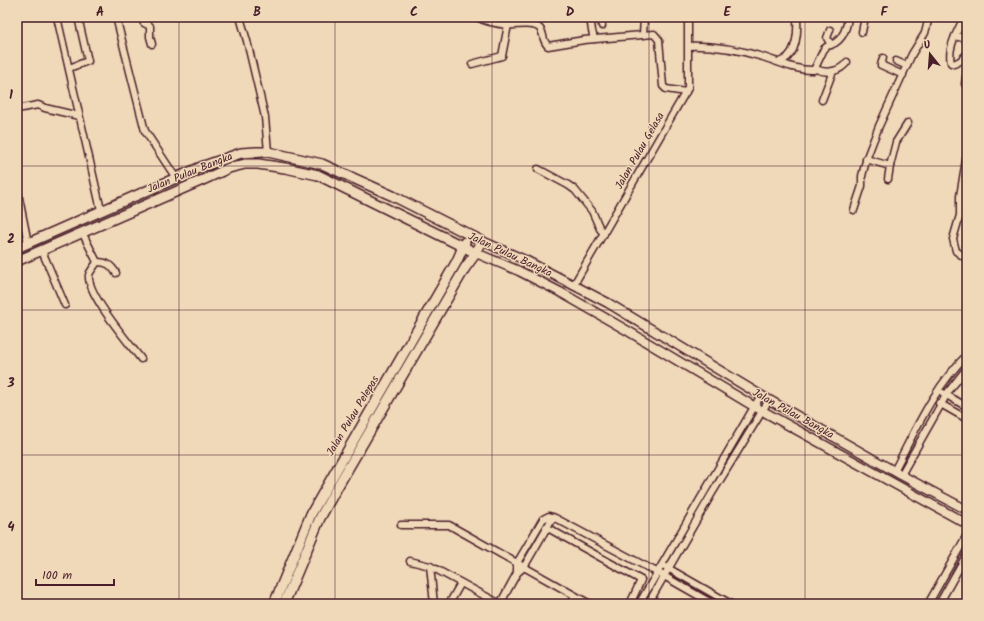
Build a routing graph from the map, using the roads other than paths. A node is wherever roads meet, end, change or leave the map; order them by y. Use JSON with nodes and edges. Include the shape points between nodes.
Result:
{"nodes":[{"id":1,"x":57,"y":17,"type":"edge"},
{"id":2,"x":78,"y":17,"type":"edge"},
{"id":3,"x":116,"y":17,"type":"edge"},
{"id":4,"x":140,"y":17,"type":"edge"},
{"id":5,"x":240,"y":17,"type":"edge"},
{"id":6,"x":477,"y":17,"type":"edge"},
{"id":7,"x":521,"y":17,"type":"edge"},
{"id":8,"x":590,"y":17,"type":"edge"},
{"id":9,"x":601,"y":17,"type":"edge"},
{"id":10,"x":644,"y":17,"type":"edge"},
{"id":11,"x":688,"y":17,"type":"edge"},
{"id":12,"x":797,"y":17,"type":"edge"},
{"id":13,"x":848,"y":17,"type":"edge"},
{"id":14,"x":865,"y":17,"type":"edge"},
{"id":15,"x":929,"y":17,"type":"edge"},
{"id":16,"x":964,"y":17,"type":"edge"},
{"id":17,"x":521,"y":24,"type":"junction"},
{"id":18,"x":508,"y":25,"type":"junction"},
{"id":19,"x":602,"y":26,"type":"dead end"},
{"id":20,"x":830,"y":30,"type":"dead end"},
{"id":21,"x":862,"y":32,"type":"dead end"},
{"id":22,"x":643,"y":35,"type":"junction"},
{"id":23,"x":955,"y":36,"type":"junction"},
{"id":24,"x":594,"y":39,"type":"junction"},
{"id":25,"x":967,"y":39,"type":"edge"},
{"id":26,"x":152,"y":44,"type":"dead end"},
{"id":27,"x":831,"y":45,"type":"junction"},
{"id":28,"x":689,"y":46,"type":"junction"},
{"id":29,"x":883,"y":58,"type":"dead end"},
{"id":30,"x":966,"y":58,"type":"edge"},
{"id":31,"x":896,"y":61,"type":"dead end"},
{"id":32,"x":779,"y":62,"type":"junction"},
{"id":33,"x":847,"y":62,"type":"dead end"},
{"id":34,"x":472,"y":64,"type":"dead end"},
{"id":35,"x":907,"y":66,"type":"junction"},
{"id":36,"x":69,"y":68,"type":"junction"},
{"id":37,"x":816,"y":69,"type":"junction"},
{"id":38,"x":967,"y":70,"type":"edge"},
{"id":39,"x":833,"y":71,"type":"junction"},
{"id":40,"x":903,"y":75,"type":"junction"},
{"id":41,"x":965,"y":84,"type":"dead end"},
{"id":42,"x":686,"y":92,"type":"junction"},
{"id":43,"x":822,"y":100,"type":"dead end"},
{"id":44,"x":17,"y":109,"type":"edge"},
{"id":45,"x":80,"y":116,"type":"junction"},
{"id":46,"x":908,"y":123,"type":"dead end"},
{"id":47,"x":268,"y":152,"type":"junction"},
{"id":48,"x":967,"y":154,"type":"edge"},
{"id":49,"x":866,"y":159,"type":"junction"},
{"id":50,"x":890,"y":166,"type":"junction"},
{"id":51,"x":538,"y":170,"type":"dead end"},
{"id":52,"x":176,"y":178,"type":"junction"},
{"id":53,"x":888,"y":179,"type":"dead end"},
{"id":54,"x":17,"y":188,"type":"edge"},
{"id":55,"x":119,"y":202,"type":"junction"},
{"id":56,"x":960,"y":204,"type":"junction"},
{"id":57,"x":967,"y":205,"type":"edge"},
{"id":58,"x":101,"y":210,"type":"junction"},
{"id":59,"x":854,"y":210,"type":"dead end"},
{"id":60,"x":124,"y":214,"type":"junction"},
{"id":61,"x":82,"y":232,"type":"junction"},
{"id":62,"x":604,"y":234,"type":"junction"},
{"id":63,"x":468,"y":235,"type":"junction"},
{"id":64,"x":482,"y":241,"type":"junction"},
{"id":65,"x":28,"y":243,"type":"junction"},
{"id":66,"x":463,"y":246,"type":"junction"},
{"id":67,"x":17,"y":248,"type":"edge"},
{"id":68,"x":42,"y":251,"type":"junction"},
{"id":69,"x":476,"y":253,"type":"junction"},
{"id":70,"x":967,"y":259,"type":"edge"},
{"id":71,"x":17,"y":261,"type":"edge"},
{"id":72,"x":97,"y":262,"type":"junction"},
{"id":73,"x":116,"y":273,"type":"dead end"},
{"id":74,"x":573,"y":286,"type":"junction"},
{"id":75,"x":65,"y":305,"type":"dead end"},
{"id":76,"x":967,"y":355,"type":"edge"},
{"id":77,"x":141,"y":359,"type":"dead end"},
{"id":78,"x":967,"y":368,"type":"edge"},
{"id":79,"x":938,"y":390,"type":"junction"},
{"id":80,"x":760,"y":395,"type":"junction"},
{"id":81,"x":946,"y":395,"type":"junction"},
{"id":82,"x":933,"y":399,"type":"junction"},
{"id":83,"x":769,"y":400,"type":"junction"},
{"id":84,"x":941,"y":404,"type":"junction"},
{"id":85,"x":754,"y":406,"type":"junction"},
{"id":86,"x":967,"y":407,"type":"edge"},
{"id":87,"x":762,"y":411,"type":"junction"},
{"id":88,"x":967,"y":419,"type":"edge"},
{"id":89,"x":897,"y":473,"type":"junction"},
{"id":90,"x":967,"y":510,"type":"edge"},
{"id":91,"x":553,"y":517,"type":"junction"},
{"id":92,"x":967,"y":524,"type":"edge"},
{"id":93,"x":401,"y":525,"type":"dead end"},
{"id":94,"x":546,"y":527,"type":"junction"},
{"id":95,"x":967,"y":535,"type":"edge"},
{"id":96,"x":967,"y":554,"type":"edge"},
{"id":97,"x":410,"y":562,"type":"dead end"},
{"id":98,"x":517,"y":563,"type":"junction"},
{"id":99,"x":662,"y":565,"type":"junction"},
{"id":100,"x":430,"y":566,"type":"junction"},
{"id":101,"x":524,"y":567,"type":"junction"},
{"id":102,"x":668,"y":569,"type":"junction"},
{"id":103,"x":657,"y":572,"type":"junction"},
{"id":104,"x":517,"y":573,"type":"junction"},
{"id":105,"x":664,"y":576,"type":"junction"},
{"id":106,"x":641,"y":580,"type":"junction"},
{"id":107,"x":652,"y":581,"type":"junction"},
{"id":108,"x":461,"y":583,"type":"junction"},
{"id":109,"x":575,"y":596,"type":"junction"},
{"id":110,"x":274,"y":604,"type":"edge"},
{"id":111,"x":284,"y":604,"type":"edge"},
{"id":112,"x":434,"y":604,"type":"edge"},
{"id":113,"x":449,"y":604,"type":"edge"},
{"id":114,"x":500,"y":604,"type":"edge"},
{"id":115,"x":571,"y":604,"type":"edge"},
{"id":116,"x":590,"y":604,"type":"edge"},
{"id":117,"x":630,"y":604,"type":"edge"},
{"id":118,"x":639,"y":604,"type":"edge"},
{"id":119,"x":648,"y":604,"type":"edge"},
{"id":120,"x":713,"y":604,"type":"edge"},
{"id":121,"x":730,"y":604,"type":"edge"},
{"id":122,"x":928,"y":604,"type":"edge"},
{"id":123,"x":940,"y":604,"type":"edge"}],
"edges":[{"from":1,"to":36,"type":"street"},
{"from":2,"to":36,"type":"street","via":[[88,61]]},
{"from":3,"to":52,"type":"street","via":[[145,131]]},
{"from":4,"to":26,"type":"street","via":[[150,26]]},
{"from":5,"to":47,"type":"street","via":[[265,117]]},
{"from":6,"to":18,"type":"street"},
{"from":7,"to":17,"type":"street"},
{"from":8,"to":24,"type":"street"},
{"from":9,"to":19,"type":"street"},
{"from":10,"to":22,"type":"street"},
{"from":11,"to":28,"type":"street","name":"Jalan Pulau Gelasa"},
{"from":12,"to":32,"type":"street","via":[[795,45],[788,58]]},
{"from":13,"to":27,"type":"street","via":[[843,36]]},
{"from":14,"to":21,"type":"street"},
{"from":15,"to":35,"type":"street","via":[[925,33]]},
{"from":16,"to":23,"type":"street"},
{"from":17,"to":18,"type":"street"},
{"from":17,"to":24,"type":"street","via":[[539,28],[548,46]]},
{"from":18,"to":34,"type":"street","via":[[502,56]]},
{"from":20,"to":27,"type":"street","via":[[827,38]]},
{"from":22,"to":24,"type":"street"},
{"from":22,"to":42,"type":"street","via":[[654,34],[659,40],[663,86],[666,89]]},
{"from":23,"to":25,"type":"street"},
{"from":23,"to":30,"type":"street","via":[[951,63],[956,64]]},
{"from":27,"to":37,"type":"street","via":[[824,49]]},
{"from":28,"to":32,"type":"street","via":[[712,46]]},
{"from":28,"to":42,"type":"street","name":"Jalan Pulau Gelasa","via":[[689,79]]},
{"from":29,"to":40,"type":"street","via":[[881,65]]},
{"from":31,"to":35,"type":"street"},
{"from":32,"to":37,"type":"street","via":[[801,69]]},
{"from":33,"to":39,"type":"street","via":[[840,69]]},
{"from":35,"to":40,"type":"street"},
{"from":36,"to":45,"type":"street"},
{"from":37,"to":39,"type":"street","via":[[820,72]]},
{"from":38,"to":41,"type":"street"},
{"from":39,"to":43,"type":"street"},
{"from":40,"to":49,"type":"street"},
{"from":42,"to":62,"type":"street","name":"Jalan Pulau Gelasa"},
{"from":44,"to":45,"type":"street","via":[[38,105]]},
{"from":45,"to":58,"type":"street"},
{"from":46,"to":50,"type":"street","via":[[896,142]]},
{"from":47,"to":52,"type":"highway","name":"Jalan Pulau Bangka","via":[[241,153]]},
{"from":47,"to":63,"type":"highway","name":"Jalan Pulau Bangka","via":[[322,164],[393,196]]},
{"from":48,"to":56,"type":"street"},
{"from":49,"to":50,"type":"street"},
{"from":49,"to":59,"type":"street","via":[[862,186]]},
{"from":50,"to":53,"type":"street"},
{"from":51,"to":62,"type":"street","via":[[575,190],[592,211]]},
{"from":52,"to":55,"type":"highway","name":"Jalan Pulau Bangka"},
{"from":54,"to":65,"type":"street"},
{"from":55,"to":58,"type":"highway","name":"Jalan Pulau Bangka"},
{"from":55,"to":60,"type":"highway"},
{"from":56,"to":57,"type":"street"},
{"from":56,"to":70,"type":"street","via":[[960,215],[953,239],[956,251]]},
{"from":58,"to":65,"type":"highway","name":"Jalan Pulau Bangka"},
{"from":60,"to":61,"type":"highway","name":"Jalan Pulau Bangka"},
{"from":60,"to":66,"type":"highway","name":"Jalan Pulau Bangka","via":[[230,168],[258,164],[318,175]]},
{"from":61,"to":68,"type":"highway","name":"Jalan Pulau Bangka"},
{"from":61,"to":72,"type":"street"},
{"from":62,"to":74,"type":"street","name":"Jalan Pulau Gelasa"},
{"from":63,"to":64,"type":"highway","name":"Jalan Pulau Bangka"},
{"from":63,"to":66,"type":"highway","name":"Jalan Pulau Pelepas"},
{"from":64,"to":69,"type":"highway","name":"Jalan Pulau Pelepas"},
{"from":64,"to":74,"type":"main road","name":"Jalan Pulau Bangka","via":[[525,260]]},
{"from":65,"to":67,"type":"highway","name":"Jalan Pulau Bangka"},
{"from":66,"to":69,"type":"highway","name":"Jalan Pulau Bangka"},
{"from":66,"to":110,"type":"highway","name":"Jalan Pulau Pelepas","via":[[457,261],[314,508]]},
{"from":68,"to":71,"type":"highway","name":"Jalan Pulau Bangka"},
{"from":68,"to":75,"type":"street"},
{"from":69,"to":85,"type":"main road","name":"Jalan Pulau Bangka","via":[[560,292]]},
{"from":69,"to":111,"type":"highway","name":"Jalan Pulau Pelepas","via":[[320,518]]},
{"from":72,"to":73,"type":"street","via":[[105,262]]},
{"from":72,"to":77,"type":"street","via":[[89,274],[93,290],[100,304]]},
{"from":74,"to":80,"type":"main road","name":"Jalan Pulau Bangka","via":[[608,303]]},
{"from":76,"to":79,"type":"street"},
{"from":78,"to":81,"type":"street"},
{"from":79,"to":81,"type":"street"},
{"from":79,"to":82,"type":"street"},
{"from":80,"to":83,"type":"main road","name":"Jalan Pulau Bangka"},
{"from":80,"to":85,"type":"street"},
{"from":81,"to":84,"type":"street"},
{"from":81,"to":86,"type":"street"},
{"from":82,"to":84,"type":"street"},
{"from":82,"to":89,"type":"street"},
{"from":83,"to":87,"type":"street"},
{"from":83,"to":89,"type":"main road","name":"Jalan Pulau Bangka"},
{"from":84,"to":88,"type":"street"},
{"from":84,"to":89,"type":"street"},
{"from":85,"to":87,"type":"main road","name":"Jalan Pulau Bangka"},
{"from":85,"to":99,"type":"street"},
{"from":87,"to":92,"type":"main road","name":"Jalan Pulau Bangka"},
{"from":87,"to":102,"type":"street"},
{"from":89,"to":90,"type":"main road","name":"Jalan Pulau Bangka"},
{"from":91,"to":94,"type":"street"},
{"from":91,"to":98,"type":"street","via":[[543,519]]},
{"from":91,"to":103,"type":"street"},
{"from":93,"to":98,"type":"street","via":[[450,525]]},
{"from":94,"to":101,"type":"street"},
{"from":94,"to":106,"type":"street"},
{"from":95,"to":122,"type":"street"},
{"from":96,"to":123,"type":"street"},
{"from":97,"to":100,"type":"street"},
{"from":98,"to":101,"type":"street"},
{"from":98,"to":104,"type":"street"},
{"from":99,"to":102,"type":"street"},
{"from":99,"to":103,"type":"street"},
{"from":100,"to":108,"type":"street"},
{"from":100,"to":112,"type":"street"},
{"from":101,"to":104,"type":"street"},
{"from":101,"to":109,"type":"street"},
{"from":102,"to":105,"type":"street"},
{"from":102,"to":121,"type":"street"},
{"from":103,"to":105,"type":"street"},
{"from":103,"to":107,"type":"street"},
{"from":104,"to":114,"type":"street"},
{"from":105,"to":119,"type":"street"},
{"from":105,"to":120,"type":"street"},
{"from":106,"to":107,"type":"street"},
{"from":106,"to":117,"type":"street"},
{"from":107,"to":118,"type":"street"},
{"from":108,"to":113,"type":"street"},
{"from":108,"to":114,"type":"street"},
{"from":109,"to":115,"type":"street"},
{"from":109,"to":116,"type":"street"}]}
